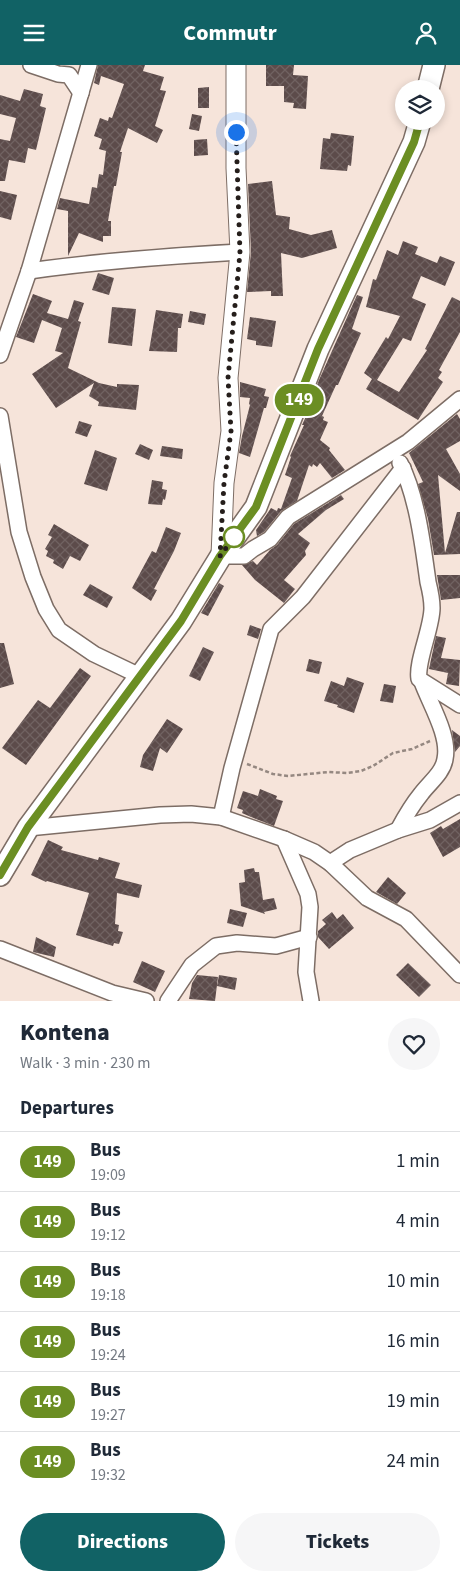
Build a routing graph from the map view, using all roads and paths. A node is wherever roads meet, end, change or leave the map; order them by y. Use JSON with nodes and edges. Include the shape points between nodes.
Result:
{"nodes":[{"id":1,"x":31,"y":65,"type":"edge"},
{"id":2,"x":89,"y":65,"type":"edge"},
{"id":3,"x":236,"y":65,"type":"edge"},
{"id":4,"x":434,"y":65,"type":"edge"},
{"id":5,"x":430,"y":80,"type":"edge"},
{"id":6,"x":81,"y":93,"type":"junction"},
{"id":7,"x":417,"y":130,"type":"edge"},
{"id":8,"x":240,"y":253,"type":"junction"},
{"id":9,"x":29,"y":271,"type":"junction"},
{"id":10,"x":0,"y":355,"type":"edge"},
{"id":11,"x":460,"y":399,"type":"edge"},
{"id":12,"x":0,"y":416,"type":"edge"},
{"id":13,"x":394,"y":451,"type":"junction"},
{"id":14,"x":403,"y":468,"type":"junction"},
{"id":15,"x":220,"y":556,"type":"junction"},
{"id":16,"x":140,"y":676,"type":"junction"},
{"id":17,"x":422,"y":682,"type":"junction"},
{"id":18,"x":460,"y":705,"type":"edge"},
{"id":19,"x":443,"y":735,"type":"junction"},
{"id":20,"x":235,"y":758,"type":"junction"},
{"id":21,"x":460,"y":803,"type":"edge"},
{"id":22,"x":222,"y":817,"type":"junction"},
{"id":23,"x":28,"y":827,"type":"junction"},
{"id":24,"x":398,"y":830,"type":"junction"},
{"id":25,"x":284,"y":839,"type":"junction"},
{"id":26,"x":330,"y":863,"type":"junction"},
{"id":27,"x":0,"y":875,"type":"edge"},
{"id":28,"x":309,"y":937,"type":"junction"},
{"id":29,"x":0,"y":949,"type":"edge"},
{"id":30,"x":460,"y":975,"type":"edge"},
{"id":31,"x":146,"y":1001,"type":"edge"},
{"id":32,"x":168,"y":1001,"type":"edge"},
{"id":33,"x":311,"y":1001,"type":"edge"}],
"edges":[{"from":1,"to":6,"type":"street","via":[[69,75]]},
{"from":2,"to":6,"type":"street"},
{"from":3,"to":8,"type":"street"},
{"from":4,"to":5,"type":"main road"},
{"from":6,"to":9,"type":"street"},
{"from":7,"to":15,"type":"main road","via":[[318,349],[256,507]]},
{"from":8,"to":9,"type":"street","via":[[148,257]]},
{"from":8,"to":15,"type":"street","via":[[228,378],[231,431]]},
{"from":9,"to":10,"type":"street"},
{"from":11,"to":13,"type":"street"},
{"from":12,"to":16,"type":"street","via":[[19,532],[46,609],[59,630],[94,654]]},
{"from":13,"to":14,"type":"street"},
{"from":13,"to":15,"type":"street","via":[[288,517],[270,539],[244,556]]},
{"from":14,"to":17,"type":"street","via":[[421,535],[432,607],[418,673]]},
{"from":14,"to":20,"type":"street","via":[[303,597],[271,629]]},
{"from":15,"to":16,"type":"main road","via":[[181,621]]},
{"from":16,"to":23,"type":"main road"},
{"from":17,"to":18,"type":"street"},
{"from":17,"to":19,"type":"street"},
{"from":19,"to":20,"type":"path","via":[[412,749],[393,753],[362,771],[346,773],[288,776]]},
{"from":19,"to":24,"type":"street","via":[[445,761]]},
{"from":20,"to":22,"type":"street"},
{"from":21,"to":24,"type":"street","via":[[430,820]]},
{"from":22,"to":23,"type":"street","via":[[160,815]]},
{"from":22,"to":25,"type":"street"},
{"from":23,"to":27,"type":"main road"},
{"from":24,"to":26,"type":"street","via":[[350,850]]},
{"from":25,"to":26,"type":"street"},
{"from":25,"to":28,"type":"street","via":[[308,894]]},
{"from":26,"to":30,"type":"street","via":[[367,898],[406,919]]},
{"from":28,"to":32,"type":"street","via":[[276,946],[237,943],[216,946],[192,965]]},
{"from":28,"to":33,"type":"street","via":[[306,972]]},
{"from":29,"to":31,"type":"street","via":[[112,993]]}]}
